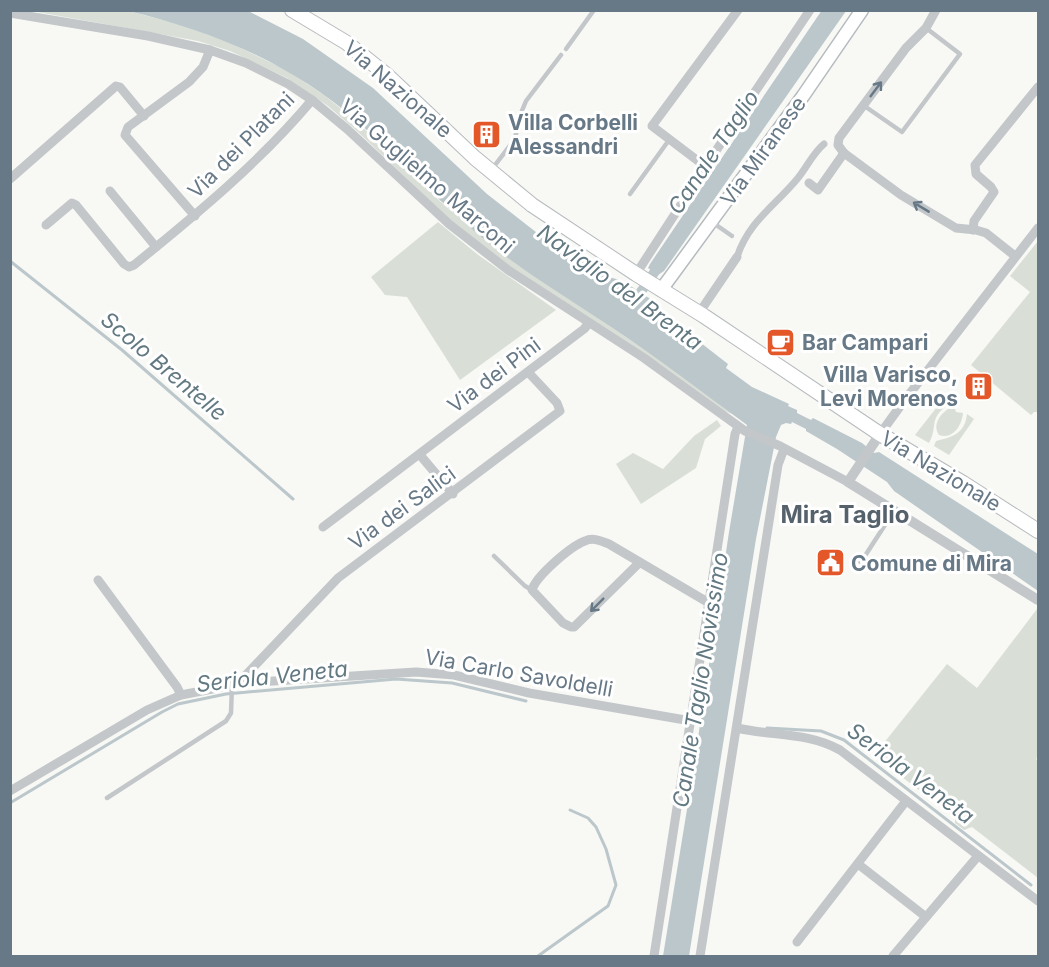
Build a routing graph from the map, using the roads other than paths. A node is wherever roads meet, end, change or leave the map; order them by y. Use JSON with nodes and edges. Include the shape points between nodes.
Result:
{"nodes":[{"id":1,"x":292,"y":10,"type":"edge"},
{"id":2,"x":594,"y":10,"type":"edge"},
{"id":3,"x":738,"y":10,"type":"edge"},
{"id":4,"x":810,"y":10,"type":"edge"},
{"id":5,"x":862,"y":10,"type":"edge"},
{"id":6,"x":936,"y":10,"type":"edge"},
{"id":7,"x":10,"y":13,"type":"edge"},
{"id":8,"x":926,"y":28,"type":"junction"},
{"id":9,"x":566,"y":49,"type":"dead end"},
{"id":10,"x":210,"y":50,"type":"junction"},
{"id":11,"x":561,"y":55,"type":"dead end"},
{"id":12,"x":1038,"y":87,"type":"edge"},
{"id":13,"x":312,"y":100,"type":"junction"},
{"id":14,"x":863,"y":105,"type":"junction"},
{"id":15,"x":144,"y":116,"type":"junction"},
{"id":16,"x":669,"y":140,"type":"junction"},
{"id":17,"x":824,"y":144,"type":"dead end"},
{"id":18,"x":844,"y":153,"type":"junction"},
{"id":19,"x":797,"y":165,"type":"dead end"},
{"id":20,"x":706,"y":167,"type":"junction"},
{"id":21,"x":490,"y":171,"type":"junction"},
{"id":22,"x":802,"y":173,"type":"junction"},
{"id":23,"x":10,"y":179,"type":"edge"},
{"id":24,"x":809,"y":183,"type":"joint"},
{"id":25,"x":110,"y":191,"type":"dead end"},
{"id":26,"x":630,"y":194,"type":"dead end"},
{"id":27,"x":195,"y":216,"type":"junction"},
{"id":28,"x":712,"y":222,"type":"junction"},
{"id":29,"x":45,"y":225,"type":"dead end"},
{"id":30,"x":1038,"y":228,"type":"edge"},
{"id":31,"x":973,"y":230,"type":"junction"},
{"id":32,"x":734,"y":237,"type":"joint"},
{"id":33,"x":744,"y":242,"type":"junction"},
{"id":34,"x":156,"y":248,"type":"junction"},
{"id":35,"x":1015,"y":256,"type":"junction"},
{"id":36,"x":737,"y":257,"type":"joint"},
{"id":37,"x":637,"y":275,"type":"junction"},
{"id":38,"x":659,"y":289,"type":"junction"},
{"id":39,"x":699,"y":313,"type":"junction"},
{"id":40,"x":589,"y":323,"type":"junction"},
{"id":41,"x":528,"y":372,"type":"junction"},
{"id":42,"x":742,"y":429,"type":"junction"},
{"id":43,"x":880,"y":434,"type":"junction"},
{"id":44,"x":780,"y":447,"type":"junction"},
{"id":45,"x":420,"y":454,"type":"junction"},
{"id":46,"x":848,"y":482,"type":"junction"},
{"id":47,"x":453,"y":494,"type":"junction"},
{"id":48,"x":894,"y":511,"type":"junction"},
{"id":49,"x":323,"y":527,"type":"dead end"},
{"id":50,"x":1038,"y":531,"type":"edge"},
{"id":51,"x":494,"y":556,"type":"dead end"},
{"id":52,"x":859,"y":561,"type":"dead end"},
{"id":53,"x":639,"y":563,"type":"junction"},
{"id":54,"x":98,"y":580,"type":"dead end"},
{"id":55,"x":532,"y":590,"type":"junction"},
{"id":56,"x":759,"y":592,"type":"junction"},
{"id":57,"x":771,"y":594,"type":"dead end"},
{"id":58,"x":1038,"y":600,"type":"edge"},
{"id":59,"x":709,"y":603,"type":"junction"},
{"id":60,"x":243,"y":683,"type":"junction"},
{"id":61,"x":232,"y":687,"type":"junction"},
{"id":62,"x":181,"y":696,"type":"junction"},
{"id":63,"x":690,"y":721,"type":"junction"},
{"id":64,"x":737,"y":728,"type":"junction"},
{"id":65,"x":10,"y":790,"type":"edge"},
{"id":66,"x":107,"y":798,"type":"dead end"},
{"id":67,"x":906,"y":801,"type":"junction"},
{"id":68,"x":978,"y":856,"type":"junction"},
{"id":69,"x":858,"y":864,"type":"junction"},
{"id":70,"x":1038,"y":902,"type":"edge"},
{"id":71,"x":926,"y":917,"type":"junction"},
{"id":72,"x":797,"y":942,"type":"dead end"},
{"id":73,"x":654,"y":957,"type":"edge"},
{"id":74,"x":700,"y":957,"type":"edge"},
{"id":75,"x":893,"y":957,"type":"edge"}],
"edges":[{"from":1,"to":21,"type":"main road","name":"Via Nazionale","via":[[347,43],[388,75]]},
{"from":2,"to":9,"type":"lane"},
{"from":3,"to":16,"type":"street","via":[[653,123],[653,129]]},
{"from":4,"to":20,"type":"street"},
{"from":5,"to":28,"type":"main road","name":"Via Miranese"},
{"from":6,"to":8,"type":"street"},
{"from":7,"to":10,"type":"street","name":"Via Guglielmo Marconi"},
{"from":14,"to":8,"type":"street","one_way":true},
{"from":8,"to":14,"type":"lane","via":[[960,54],[902,132]]},
{"from":10,"to":13,"type":"street","name":"Via Guglielmo Marconi","via":[[267,73]]},
{"from":10,"to":15,"type":"street","via":[[203,67],[189,82]]},
{"from":11,"to":21,"type":"lane","via":[[526,101],[515,139]]},
{"from":12,"to":31,"type":"street","via":[[975,165],[976,174],[994,192],[974,221]]},
{"from":13,"to":27,"type":"street","name":"Via dei Platani"},
{"from":13,"to":40,"type":"street","name":"Via Guglielmo Marconi","via":[[478,248]]},
{"from":14,"to":18,"type":"street","via":[[838,138]]},
{"from":15,"to":23,"type":"street","via":[[116,86]]},
{"from":15,"to":27,"type":"street","name":"Via dei Platani","via":[[125,131],[127,139]]},
{"from":16,"to":20,"type":"street"},
{"from":16,"to":26,"type":"lane"},
{"from":17,"to":22,"type":"street"},
{"from":18,"to":24,"type":"street","via":[[818,190]]},
{"from":31,"to":18,"type":"street","one_way":true,"via":[[954,227],[901,195]]},
{"from":19,"to":22,"type":"street"},
{"from":20,"to":37,"type":"street"},
{"from":21,"to":37,"type":"main road","name":"Via Nazionale","via":[[532,205]]},
{"from":22,"to":24,"type":"street"},
{"from":22,"to":33,"type":"street","via":[[755,223]]},
{"from":25,"to":34,"type":"street"},
{"from":27,"to":34,"type":"street","name":"Via dei Platani"},
{"from":28,"to":32,"type":"lane"},
{"from":28,"to":38,"type":"main road","name":"Via Miranese"},
{"from":29,"to":34,"type":"street","name":"Via dei Platani","via":[[72,203],[129,267]]},
{"from":30,"to":35,"type":"street"},
{"from":31,"to":35,"type":"street","via":[[989,230]]},
{"from":32,"to":33,"type":"street"},
{"from":33,"to":36,"type":"street"},
{"from":35,"to":43,"type":"street"},
{"from":36,"to":39,"type":"street"},
{"from":37,"to":38,"type":"main road","name":"Via Nazionale"},
{"from":38,"to":39,"type":"main road","name":"Via Nazionale"},
{"from":39,"to":43,"type":"main road","name":"Via Nazionale"},
{"from":40,"to":41,"type":"street","name":"Via dei Pini"},
{"from":40,"to":42,"type":"street","name":"Via Guglielmo Marconi"},
{"from":41,"to":45,"type":"street","name":"Via dei Pini"},
{"from":41,"to":47,"type":"street","name":"Via dei Salici","via":[[560,411]]},
{"from":42,"to":44,"type":"street","name":"Via Guglielmo Marconi"},
{"from":42,"to":59,"type":"street","via":[[735,434]]},
{"from":43,"to":46,"type":"street"},
{"from":43,"to":50,"type":"main road","name":"Via Nazionale"},
{"from":44,"to":46,"type":"street","name":"Via Guglielmo Marconi"},
{"from":44,"to":56,"type":"street"},
{"from":45,"to":47,"type":"street"},
{"from":45,"to":49,"type":"street","name":"Via dei Pini"},
{"from":46,"to":48,"type":"street"},
{"from":47,"to":60,"type":"street","name":"Via dei Salici","via":[[338,578],[244,677]]},
{"from":48,"to":52,"type":"lane"},
{"from":48,"to":58,"type":"street"},
{"from":51,"to":55,"type":"lane"},
{"from":53,"to":55,"type":"street","via":[[609,544],[586,540],[566,552]]},
{"from":53,"to":55,"type":"street","one_way":true,"via":[[574,627],[563,623]]},
{"from":53,"to":59,"type":"street"},
{"from":54,"to":62,"type":"street"},
{"from":56,"to":57,"type":"street"},
{"from":56,"to":64,"type":"street"},
{"from":59,"to":63,"type":"street"},
{"from":60,"to":61,"type":"street","name":"Via Carlo Savoldelli"},
{"from":60,"to":63,"type":"street","name":"Via Carlo Savoldelli","via":[[393,672],[443,673],[528,693]]},
{"from":61,"to":62,"type":"street","name":"Via Carlo Savoldelli"},
{"from":61,"to":66,"type":"lane","via":[[231,713],[226,721]]},
{"from":62,"to":65,"type":"street","name":"Via Carlo Savoldelli","via":[[147,710]]},
{"from":63,"to":73,"type":"street"},
{"from":64,"to":67,"type":"street","via":[[823,741],[855,760]]},
{"from":64,"to":74,"type":"street"},
{"from":67,"to":68,"type":"street"},
{"from":67,"to":69,"type":"street"},
{"from":68,"to":70,"type":"street"},
{"from":68,"to":71,"type":"street"},
{"from":69,"to":71,"type":"street"},
{"from":69,"to":72,"type":"street"},
{"from":71,"to":75,"type":"street"}]}
